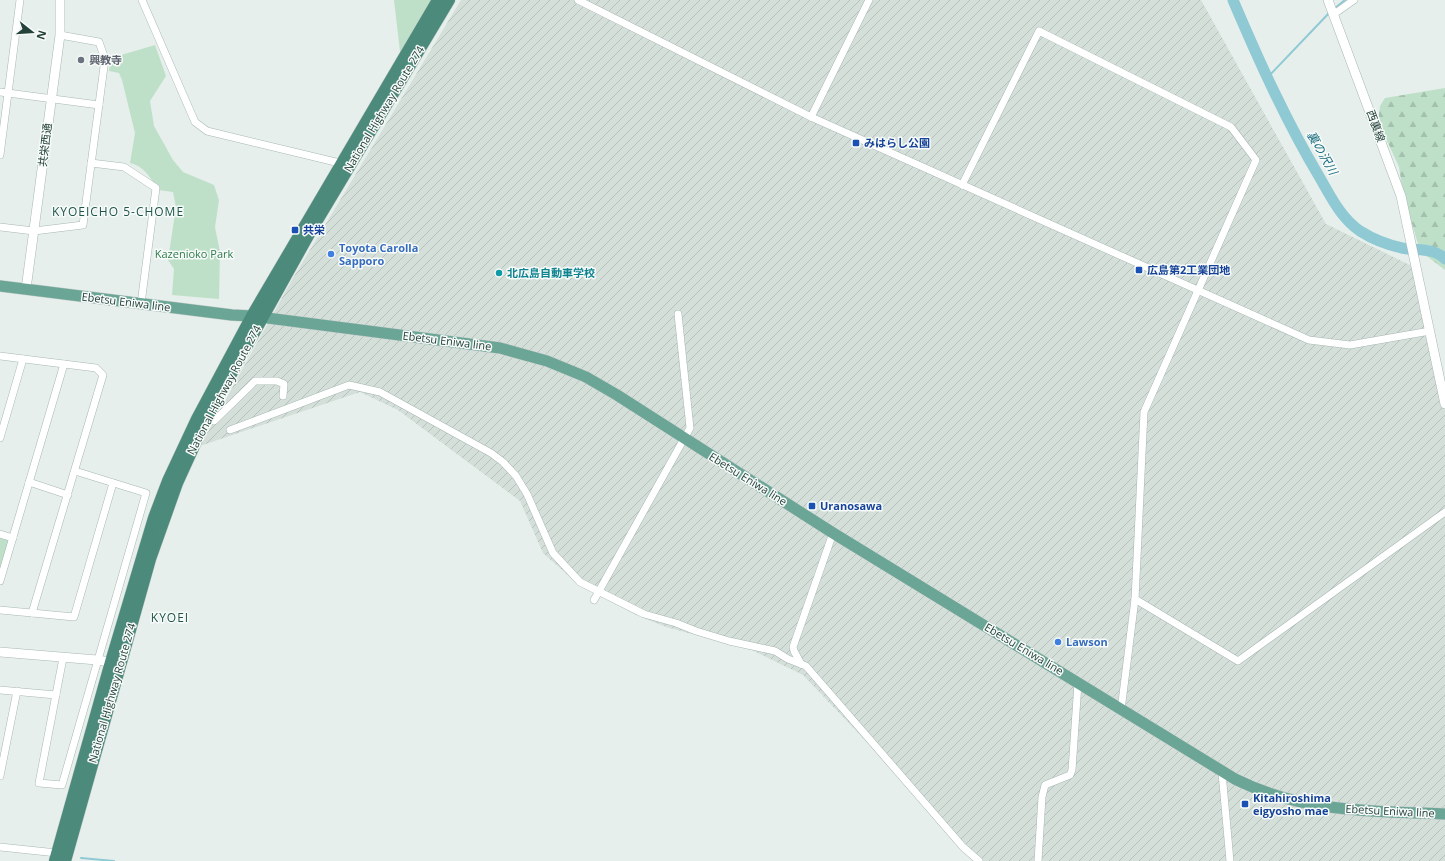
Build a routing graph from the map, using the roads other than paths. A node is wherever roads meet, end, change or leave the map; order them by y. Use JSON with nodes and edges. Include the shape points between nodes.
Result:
{"nodes":[{"id":1,"x":20,"y":0,"type":"edge"},
{"id":2,"x":60,"y":0,"type":"edge"},
{"id":3,"x":142,"y":0,"type":"edge"},
{"id":4,"x":438,"y":0,"type":"edge"},
{"id":5,"x":449,"y":0,"type":"edge"},
{"id":6,"x":578,"y":0,"type":"edge"},
{"id":7,"x":869,"y":0,"type":"edge"},
{"id":8,"x":1328,"y":0,"type":"edge"},
{"id":9,"x":1354,"y":0,"type":"edge"},
{"id":10,"x":1334,"y":14,"type":"junction"},
{"id":11,"x":60,"y":35,"type":"junction"},
{"id":12,"x":0,"y":92,"type":"edge"},
{"id":13,"x":8,"y":93,"type":"junction"},
{"id":14,"x":52,"y":98,"type":"junction"},
{"id":15,"x":99,"y":105,"type":"junction"},
{"id":16,"x":811,"y":117,"type":"junction"},
{"id":17,"x":0,"y":155,"type":"edge"},
{"id":18,"x":91,"y":162,"type":"junction"},
{"id":19,"x":345,"y":164,"type":"junction"},
{"id":20,"x":962,"y":185,"type":"junction"},
{"id":21,"x":0,"y":227,"type":"edge"},
{"id":22,"x":34,"y":231,"type":"junction"},
{"id":23,"x":0,"y":286,"type":"edge"},
{"id":24,"x":26,"y":289,"type":"junction"},
{"id":25,"x":1199,"y":291,"type":"junction"},
{"id":26,"x":141,"y":304,"type":"junction"},
{"id":27,"x":678,"y":314,"type":"dead end"},
{"id":28,"x":257,"y":317,"type":"junction"},
{"id":29,"x":1430,"y":331,"type":"junction"},
{"id":30,"x":0,"y":356,"type":"edge"},
{"id":31,"x":23,"y":359,"type":"junction"},
{"id":32,"x":64,"y":364,"type":"junction"},
{"id":33,"x":282,"y":396,"type":"dead end"},
{"id":34,"x":1445,"y":404,"type":"edge"},
{"id":35,"x":207,"y":417,"type":"junction"},
{"id":36,"x":230,"y":430,"type":"dead end"},
{"id":37,"x":0,"y":438,"type":"edge"},
{"id":38,"x":684,"y":439,"type":"junction"},
{"id":39,"x":75,"y":472,"type":"junction"},
{"id":40,"x":29,"y":482,"type":"junction"},
{"id":41,"x":113,"y":483,"type":"junction"},
{"id":42,"x":68,"y":494,"type":"junction"},
{"id":43,"x":1445,"y":512,"type":"edge"},
{"id":44,"x":832,"y":533,"type":"junction"},
{"id":45,"x":0,"y":534,"type":"edge"},
{"id":46,"x":13,"y":538,"type":"junction"},
{"id":47,"x":0,"y":581,"type":"edge"},
{"id":48,"x":599,"y":592,"type":"junction"},
{"id":49,"x":1135,"y":599,"type":"junction"},
{"id":50,"x":594,"y":600,"type":"dead end"},
{"id":51,"x":0,"y":610,"type":"edge"},
{"id":52,"x":32,"y":613,"type":"junction"},
{"id":53,"x":0,"y":652,"type":"edge"},
{"id":54,"x":63,"y":658,"type":"junction"},
{"id":55,"x":97,"y":660,"type":"junction"},
{"id":56,"x":115,"y":663,"type":"junction"},
{"id":57,"x":800,"y":664,"type":"junction"},
{"id":58,"x":1078,"y":683,"type":"junction"},
{"id":59,"x":0,"y":690,"type":"edge"},
{"id":60,"x":17,"y":691,"type":"junction"},
{"id":61,"x":56,"y":695,"type":"junction"},
{"id":62,"x":1121,"y":710,"type":"junction"},
{"id":63,"x":4,"y":739,"type":"edge"},
{"id":64,"x":1222,"y":772,"type":"junction"},
{"id":65,"x":0,"y":775,"type":"edge"},
{"id":66,"x":1445,"y":814,"type":"edge"},
{"id":67,"x":0,"y":847,"type":"edge"},
{"id":68,"x":59,"y":858,"type":"edge"},
{"id":69,"x":979,"y":861,"type":"edge"},
{"id":70,"x":1038,"y":861,"type":"edge"},
{"id":71,"x":1230,"y":861,"type":"edge"}],
"edges":[{"from":1,"to":13,"type":"street"},
{"from":2,"to":11,"type":"street","name":"共栄西通"},
{"from":3,"to":19,"type":"street","via":[[195,122],[207,131]]},
{"from":4,"to":19,"type":"highway","name":"National Highway Route 274"},
{"from":5,"to":19,"type":"highway","name":"National Highway Route 274"},
{"from":6,"to":16,"type":"street"},
{"from":7,"to":16,"type":"street"},
{"from":8,"to":10,"type":"street","name":"西裏線"},
{"from":9,"to":10,"type":"street"},
{"from":10,"to":29,"type":"street","name":"西裏線","via":[[1401,196]]},
{"from":11,"to":14,"type":"street","name":"共栄西通"},
{"from":11,"to":15,"type":"street","via":[[99,42],[106,59]]},
{"from":12,"to":13,"type":"street"},
{"from":13,"to":14,"type":"street"},
{"from":13,"to":17,"type":"street"},
{"from":14,"to":15,"type":"street"},
{"from":14,"to":22,"type":"street","name":"共栄西通"},
{"from":15,"to":18,"type":"street"},
{"from":16,"to":20,"type":"street"},
{"from":18,"to":22,"type":"street","via":[[83,225]]},
{"from":18,"to":26,"type":"street","via":[[124,166],[156,188]]},
{"from":19,"to":28,"type":"highway","name":"National Highway Route 274"},
{"from":20,"to":25,"type":"street"},
{"from":20,"to":25,"type":"street","via":[[1039,31],[1230,127],[1256,160]]},
{"from":21,"to":22,"type":"street"},
{"from":22,"to":24,"type":"street","name":"共栄西通"},
{"from":23,"to":24,"type":"main road","name":"Ebetsu Eniwa line"},
{"from":24,"to":26,"type":"main road","name":"Ebetsu Eniwa line"},
{"from":25,"to":29,"type":"street","via":[[1308,340],[1350,345]]},
{"from":25,"to":49,"type":"street","via":[[1144,412]]},
{"from":26,"to":28,"type":"main road","name":"Ebetsu Eniwa line"},
{"from":27,"to":38,"type":"street","via":[[690,428]]},
{"from":28,"to":35,"type":"highway","name":"National Highway Route 274"},
{"from":28,"to":38,"type":"main road","name":"Ebetsu Eniwa line","via":[[500,348],[547,361],[586,377]]},
{"from":28,"to":56,"type":"highway","name":"National Highway Route 274","via":[[196,419],[168,481],[154,518]]},
{"from":29,"to":34,"type":"street"},
{"from":30,"to":31,"type":"street"},
{"from":31,"to":32,"type":"street"},
{"from":31,"to":37,"type":"street"},
{"from":32,"to":39,"type":"street","via":[[96,368],[103,375]]},
{"from":32,"to":40,"type":"street"},
{"from":33,"to":35,"type":"street","via":[[284,384],[277,381],[255,381],[214,421]]},
{"from":35,"to":56,"type":"highway","name":"National Highway Route 274","via":[[163,519]]},
{"from":36,"to":48,"type":"street","via":[[349,385],[380,392],[503,462],[527,494],[553,553],[580,582]]},
{"from":38,"to":44,"type":"main road","name":"Ebetsu Eniwa line"},
{"from":38,"to":48,"type":"street"},
{"from":39,"to":41,"type":"street"},
{"from":39,"to":42,"type":"street"},
{"from":40,"to":42,"type":"street"},
{"from":40,"to":46,"type":"street"},
{"from":41,"to":52,"type":"street","via":[[74,617]]},
{"from":41,"to":55,"type":"street","via":[[146,493]]},
{"from":42,"to":52,"type":"street"},
{"from":43,"to":49,"type":"street","via":[[1238,661]]},
{"from":44,"to":57,"type":"street","via":[[793,646]]},
{"from":44,"to":58,"type":"main road","name":"Ebetsu Eniwa line"},
{"from":45,"to":46,"type":"street"},
{"from":46,"to":47,"type":"street"},
{"from":48,"to":50,"type":"street"},
{"from":48,"to":57,"type":"street","via":[[644,614],[729,641],[775,651]]},
{"from":49,"to":62,"type":"street"},
{"from":51,"to":52,"type":"street"},
{"from":53,"to":54,"type":"street"},
{"from":54,"to":55,"type":"street"},
{"from":54,"to":61,"type":"street"},
{"from":55,"to":56,"type":"street"},
{"from":55,"to":61,"type":"street","via":[[62,785],[39,783]]},
{"from":56,"to":68,"type":"highway","name":"National Highway Route 274"},
{"from":57,"to":69,"type":"street","via":[[806,666],[963,847]]},
{"from":58,"to":62,"type":"main road","name":"Ebetsu Eniwa line"},
{"from":58,"to":70,"type":"street","via":[[1072,770],[1070,775],[1046,785],[1042,797]]},
{"from":59,"to":60,"type":"street"},
{"from":60,"to":61,"type":"street"},
{"from":60,"to":63,"type":"street"},
{"from":62,"to":64,"type":"main road","name":"Ebetsu Eniwa line"},
{"from":63,"to":65,"type":"street"},
{"from":64,"to":66,"type":"main road","name":"Ebetsu Eniwa line","via":[[1255,789],[1314,806],[1367,812]]},
{"from":64,"to":71,"type":"street"},
{"from":67,"to":68,"type":"street"}]}
